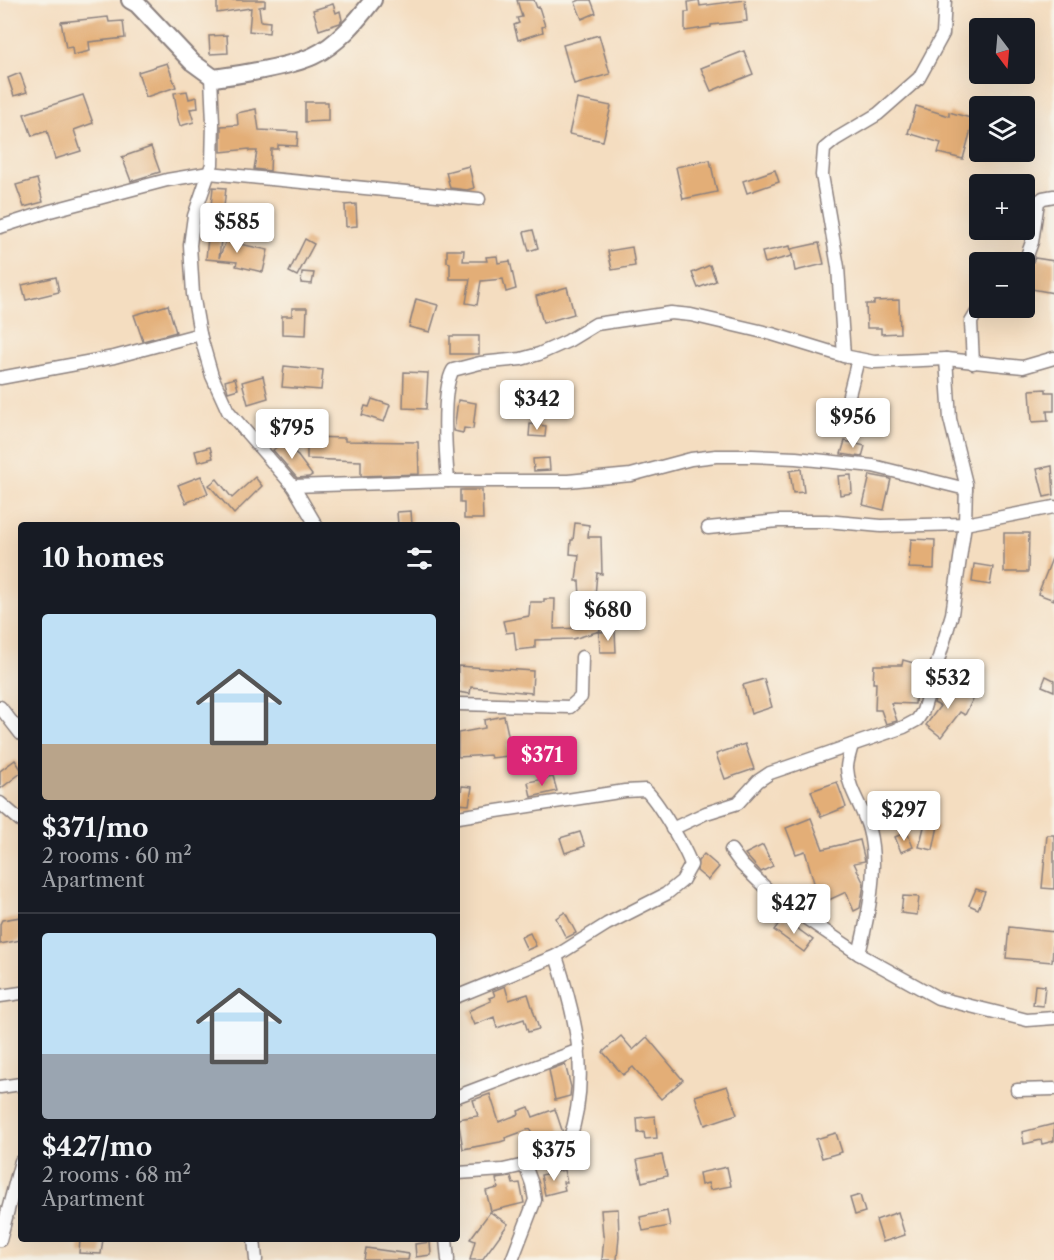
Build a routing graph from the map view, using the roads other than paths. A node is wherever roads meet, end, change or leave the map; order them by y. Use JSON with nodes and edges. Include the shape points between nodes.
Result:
{"nodes":[{"id":1,"x":373,"y":0,"type":"edge"},
{"id":2,"x":945,"y":0,"type":"edge"},
{"id":3,"x":135,"y":1,"type":"edge"},
{"id":4,"x":211,"y":77,"type":"junction"},
{"id":5,"x":209,"y":173,"type":"junction"},
{"id":6,"x":1054,"y":196,"type":"edge"},
{"id":7,"x":478,"y":199,"type":"dead end"},
{"id":8,"x":0,"y":227,"type":"edge"},
{"id":9,"x":1028,"y":252,"type":"edge"},
{"id":10,"x":973,"y":318,"type":"edge"},
{"id":11,"x":200,"y":334,"type":"junction"},
{"id":12,"x":844,"y":356,"type":"junction"},
{"id":13,"x":1054,"y":358,"type":"edge"},
{"id":14,"x":858,"y":359,"type":"junction"},
{"id":15,"x":946,"y":359,"type":"junction"},
{"id":16,"x":973,"y":363,"type":"junction"},
{"id":17,"x":0,"y":378,"type":"edge"},
{"id":18,"x":847,"y":430,"type":"dead end"},
{"id":19,"x":448,"y":481,"type":"junction"},
{"id":20,"x":293,"y":486,"type":"junction"},
{"id":21,"x":966,"y":489,"type":"junction"},
{"id":22,"x":1054,"y":507,"type":"edge"},
{"id":23,"x":314,"y":522,"type":"edge"},
{"id":24,"x":965,"y":524,"type":"junction"},
{"id":25,"x":708,"y":528,"type":"dead end"},
{"id":26,"x":582,"y":657,"type":"dead end"},
{"id":27,"x":460,"y":704,"type":"edge"},
{"id":28,"x":0,"y":707,"type":"edge"},
{"id":29,"x":18,"y":730,"type":"edge"},
{"id":30,"x":852,"y":746,"type":"junction"},
{"id":31,"x":0,"y":803,"type":"edge"},
{"id":32,"x":460,"y":817,"type":"edge"},
{"id":33,"x":18,"y":818,"type":"edge"},
{"id":34,"x":672,"y":829,"type":"junction"},
{"id":35,"x":731,"y":850,"type":"dead end"},
{"id":36,"x":859,"y":954,"type":"junction"},
{"id":37,"x":556,"y":956,"type":"junction"},
{"id":38,"x":18,"y":993,"type":"edge"},
{"id":39,"x":460,"y":995,"type":"edge"},
{"id":40,"x":0,"y":996,"type":"edge"},
{"id":41,"x":1054,"y":1018,"type":"edge"},
{"id":42,"x":579,"y":1050,"type":"junction"},
{"id":43,"x":18,"y":1084,"type":"edge"},
{"id":44,"x":0,"y":1087,"type":"edge"},
{"id":45,"x":1054,"y":1089,"type":"edge"},
{"id":46,"x":1017,"y":1090,"type":"dead end"},
{"id":47,"x":460,"y":1095,"type":"edge"},
{"id":48,"x":525,"y":1165,"type":"junction"},
{"id":49,"x":18,"y":1172,"type":"edge"},
{"id":50,"x":460,"y":1173,"type":"edge"},
{"id":51,"x":0,"y":1240,"type":"edge"},
{"id":52,"x":254,"y":1242,"type":"edge"},
{"id":53,"x":446,"y":1242,"type":"edge"},
{"id":54,"x":256,"y":1260,"type":"edge"},
{"id":55,"x":448,"y":1260,"type":"edge"},
{"id":56,"x":512,"y":1260,"type":"edge"}],
"edges":[{"from":1,"to":4,"type":"street","via":[[344,34],[313,56]]},
{"from":2,"to":12,"type":"street","via":[[943,34],[919,78],[878,114],[824,149],[822,176],[838,267]]},
{"from":3,"to":4,"type":"street"},
{"from":4,"to":5,"type":"street"},
{"from":5,"to":7,"type":"street"},
{"from":5,"to":8,"type":"street","via":[[167,180]]},
{"from":5,"to":11,"type":"street","via":[[194,216],[190,245],[191,282]]},
{"from":6,"to":9,"type":"street","via":[[1038,202]]},
{"from":10,"to":16,"type":"street"},
{"from":11,"to":17,"type":"street","via":[[114,357]]},
{"from":11,"to":20,"type":"street","via":[[228,411]]},
{"from":12,"to":14,"type":"street"},
{"from":12,"to":19,"type":"street","via":[[772,334],[681,314],[596,324],[539,354],[453,370],[448,391]]},
{"from":13,"to":16,"type":"street","via":[[1023,366]]},
{"from":14,"to":15,"type":"street"},
{"from":14,"to":18,"type":"street","via":[[849,394]]},
{"from":15,"to":16,"type":"street"},
{"from":15,"to":21,"type":"street","via":[[950,419]]},
{"from":19,"to":20,"type":"street"},
{"from":19,"to":21,"type":"street","via":[[600,479],[691,459],[752,456],[873,466]]},
{"from":20,"to":23,"type":"street"},
{"from":21,"to":24,"type":"street"},
{"from":22,"to":24,"type":"street"},
{"from":24,"to":25,"type":"street","via":[[881,526],[778,520]]},
{"from":24,"to":30,"type":"street","via":[[952,614],[923,711],[917,720],[904,727]]},
{"from":26,"to":27,"type":"street","via":[[581,697],[570,707]]},
{"from":28,"to":29,"type":"street"},
{"from":30,"to":34,"type":"street","via":[[770,773],[738,803]]},
{"from":30,"to":36,"type":"street","via":[[848,775],[869,829],[872,848],[871,899]]},
{"from":31,"to":33,"type":"street"},
{"from":32,"to":34,"type":"street","via":[[643,790],[648,791]]},
{"from":34,"to":37,"type":"street","via":[[691,865],[681,881],[666,894]]},
{"from":35,"to":36,"type":"street","via":[[776,898]]},
{"from":36,"to":41,"type":"street","via":[[938,998],[1027,1020]]},
{"from":37,"to":39,"type":"street"},
{"from":37,"to":42,"type":"street","via":[[570,1000]]},
{"from":38,"to":40,"type":"street"},
{"from":42,"to":47,"type":"street"},
{"from":42,"to":48,"type":"street","via":[[576,1120],[568,1141]]},
{"from":43,"to":44,"type":"street"},
{"from":45,"to":46,"type":"street"},
{"from":48,"to":50,"type":"street"},
{"from":48,"to":56,"type":"street","via":[[535,1200]]},
{"from":49,"to":51,"type":"street"},
{"from":52,"to":54,"type":"street"},
{"from":53,"to":55,"type":"street"}]}
